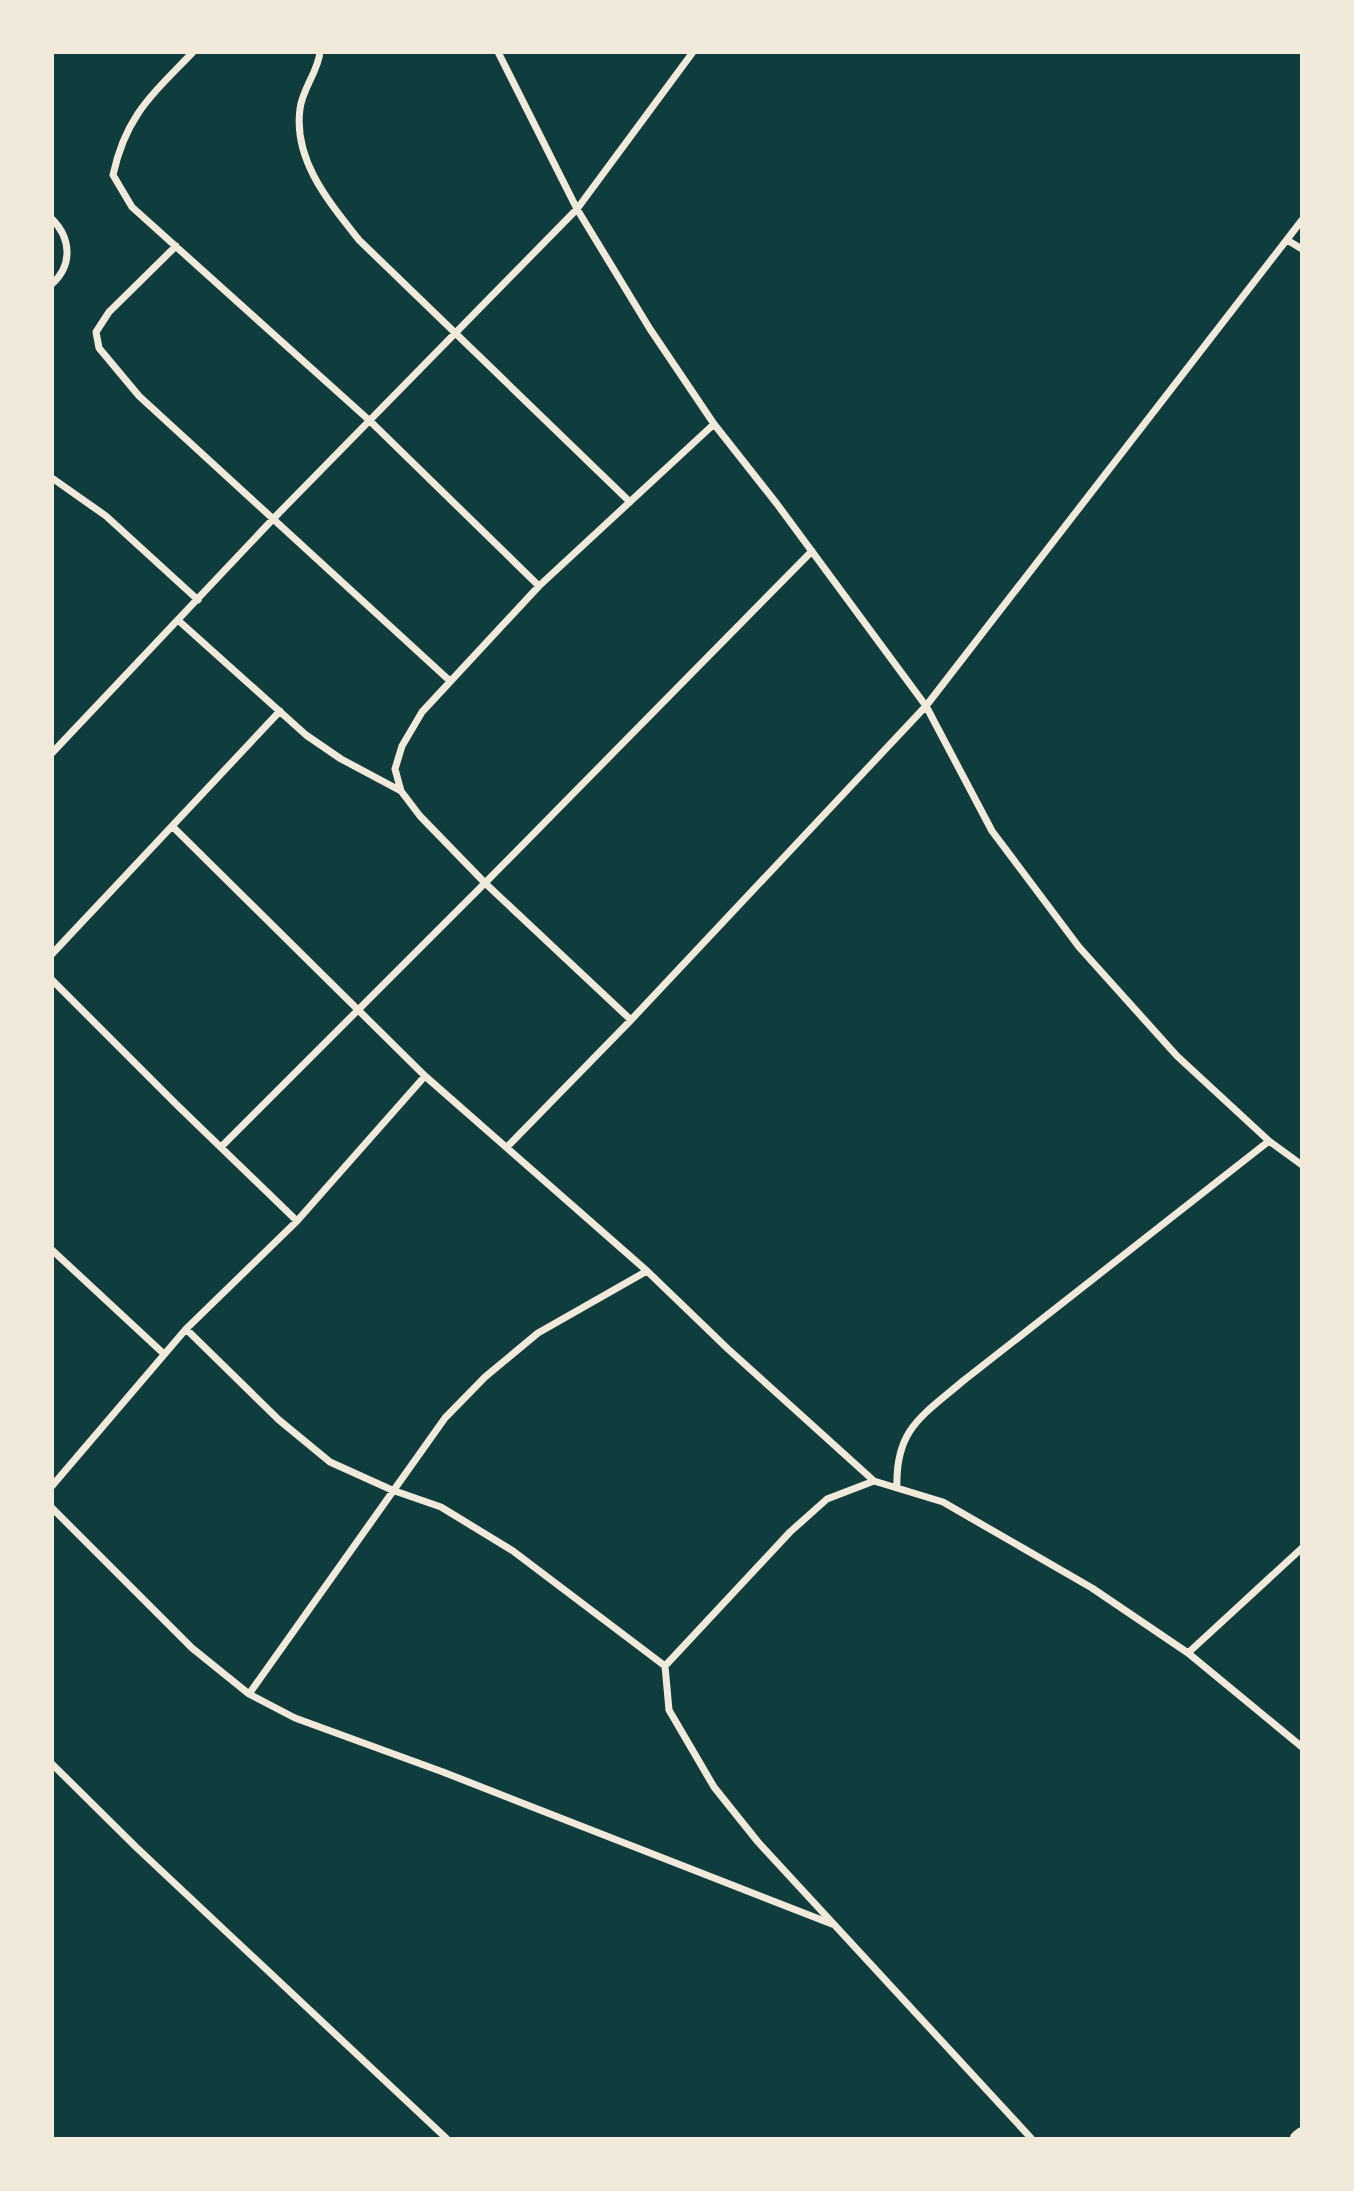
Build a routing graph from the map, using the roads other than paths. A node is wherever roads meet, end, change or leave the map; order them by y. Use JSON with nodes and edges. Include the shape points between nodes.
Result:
{"nodes":[{"id":1,"x":193,"y":52,"type":"edge"},
{"id":2,"x":320,"y":52,"type":"edge"},
{"id":3,"x":498,"y":52,"type":"edge"},
{"id":4,"x":693,"y":52,"type":"edge"},
{"id":5,"x":577,"y":209,"type":"junction"},
{"id":6,"x":52,"y":219,"type":"edge"},
{"id":7,"x":1301,"y":220,"type":"edge"},
{"id":8,"x":1287,"y":240,"type":"junction"},
{"id":9,"x":176,"y":246,"type":"junction"},
{"id":10,"x":1301,"y":249,"type":"edge"},
{"id":11,"x":52,"y":284,"type":"edge"},
{"id":12,"x":455,"y":334,"type":"junction"},
{"id":13,"x":370,"y":421,"type":"junction"},
{"id":14,"x":714,"y":424,"type":"junction"},
{"id":15,"x":52,"y":478,"type":"edge"},
{"id":16,"x":630,"y":502,"type":"junction"},
{"id":17,"x":274,"y":519,"type":"junction"},
{"id":18,"x":811,"y":551,"type":"junction"},
{"id":19,"x":539,"y":586,"type":"junction"},
{"id":20,"x":198,"y":600,"type":"junction"},
{"id":21,"x":179,"y":621,"type":"junction"},
{"id":22,"x":450,"y":681,"type":"junction"},
{"id":23,"x":926,"y":706,"type":"junction"},
{"id":24,"x":280,"y":711,"type":"junction"},
{"id":25,"x":52,"y":752,"type":"edge"},
{"id":26,"x":401,"y":791,"type":"junction"},
{"id":27,"x":173,"y":827,"type":"junction"},
{"id":28,"x":485,"y":883,"type":"junction"},
{"id":29,"x":52,"y":954,"type":"edge"},
{"id":30,"x":52,"y":980,"type":"edge"},
{"id":31,"x":358,"y":1010,"type":"junction"},
{"id":32,"x":631,"y":1020,"type":"junction"},
{"id":33,"x":425,"y":1076,"type":"junction"},
{"id":34,"x":1269,"y":1141,"type":"junction"},
{"id":35,"x":221,"y":1147,"type":"junction"},
{"id":36,"x":507,"y":1147,"type":"junction"},
{"id":37,"x":1301,"y":1165,"type":"edge"},
{"id":38,"x":297,"y":1221,"type":"junction"},
{"id":39,"x":52,"y":1250,"type":"edge"},
{"id":40,"x":647,"y":1271,"type":"junction"},
{"id":41,"x":186,"y":1329,"type":"junction"},
{"id":42,"x":164,"y":1354,"type":"junction"},
{"id":43,"x":874,"y":1481,"type":"junction"},
{"id":44,"x":52,"y":1486,"type":"edge"},
{"id":45,"x":897,"y":1488,"type":"junction"},
{"id":46,"x":392,"y":1490,"type":"junction"},
{"id":47,"x":52,"y":1508,"type":"edge"},
{"id":48,"x":1301,"y":1548,"type":"edge"},
{"id":49,"x":1188,"y":1653,"type":"junction"},
{"id":50,"x":665,"y":1666,"type":"junction"},
{"id":51,"x":249,"y":1694,"type":"junction"},
{"id":52,"x":1301,"y":1747,"type":"edge"},
{"id":53,"x":52,"y":1765,"type":"edge"},
{"id":54,"x":835,"y":1925,"type":"junction"},
{"id":55,"x":1301,"y":2134,"type":"edge"},
{"id":56,"x":446,"y":2138,"type":"edge"},
{"id":57,"x":1031,"y":2138,"type":"edge"},
{"id":58,"x":1297,"y":2138,"type":"edge"}],
"edges":[{"from":1,"to":9,"type":"street","via":[[133,119],[119,146],[113,176],[132,207]]},
{"from":2,"to":12,"type":"street","via":[[300,107],[300,140],[306,163],[359,240]]},
{"from":3,"to":5,"type":"street"},
{"from":4,"to":5,"type":"street"},
{"from":5,"to":12,"type":"street"},
{"from":5,"to":14,"type":"street"},
{"from":6,"to":11,"type":"street","via":[[68,247],[67,262]]},
{"from":7,"to":8,"type":"street"},
{"from":8,"to":10,"type":"street"},
{"from":8,"to":23,"type":"street"},
{"from":9,"to":13,"type":"street"},
{"from":9,"to":17,"type":"street","via":[[109,312],[96,331],[99,348],[139,396]]},
{"from":12,"to":13,"type":"street"},
{"from":12,"to":16,"type":"street"},
{"from":13,"to":17,"type":"street"},
{"from":13,"to":19,"type":"street"},
{"from":14,"to":16,"type":"street"},
{"from":14,"to":18,"type":"street"},
{"from":15,"to":20,"type":"street","via":[[106,516]]},
{"from":16,"to":19,"type":"street"},
{"from":17,"to":20,"type":"street"},
{"from":17,"to":22,"type":"street"},
{"from":18,"to":23,"type":"street"},
{"from":18,"to":28,"type":"street"},
{"from":19,"to":22,"type":"street"},
{"from":20,"to":21,"type":"street"},
{"from":21,"to":24,"type":"street"},
{"from":21,"to":25,"type":"street"},
{"from":22,"to":26,"type":"street","via":[[422,712],[402,746],[395,769]]},
{"from":23,"to":32,"type":"street"},
{"from":23,"to":34,"type":"street","via":[[992,831],[1079,947],[1177,1056]]},
{"from":24,"to":26,"type":"street","via":[[341,759]]},
{"from":24,"to":27,"type":"street"},
{"from":26,"to":28,"type":"street"},
{"from":27,"to":29,"type":"street"},
{"from":27,"to":31,"type":"street"},
{"from":28,"to":31,"type":"street"},
{"from":28,"to":32,"type":"street"},
{"from":30,"to":35,"type":"street"},
{"from":31,"to":33,"type":"street"},
{"from":31,"to":35,"type":"street"},
{"from":32,"to":36,"type":"street"},
{"from":33,"to":36,"type":"street"},
{"from":33,"to":38,"type":"street"},
{"from":34,"to":37,"type":"street"},
{"from":34,"to":45,"type":"street","via":[[918,1420],[902,1443]]},
{"from":35,"to":38,"type":"street"},
{"from":36,"to":40,"type":"street"},
{"from":38,"to":41,"type":"street"},
{"from":39,"to":42,"type":"street"},
{"from":40,"to":43,"type":"street"},
{"from":40,"to":46,"type":"street","via":[[538,1332],[485,1377],[445,1418]]},
{"from":41,"to":42,"type":"street"},
{"from":41,"to":46,"type":"street","via":[[279,1420],[330,1462]]},
{"from":42,"to":44,"type":"street"},
{"from":43,"to":45,"type":"street"},
{"from":43,"to":50,"type":"street","via":[[827,1499],[790,1532]]},
{"from":45,"to":49,"type":"street","via":[[943,1502],[1092,1588]]},
{"from":46,"to":50,"type":"street","via":[[441,1507],[513,1551]]},
{"from":46,"to":51,"type":"street"},
{"from":47,"to":51,"type":"street","via":[[192,1648]]},
{"from":48,"to":49,"type":"street"},
{"from":49,"to":52,"type":"street"},
{"from":50,"to":54,"type":"street","via":[[669,1710],[714,1787]]},
{"from":51,"to":54,"type":"street","via":[[295,1718]]},
{"from":53,"to":56,"type":"street"},
{"from":54,"to":57,"type":"street"},
{"from":55,"to":58,"type":"main road"}]}
